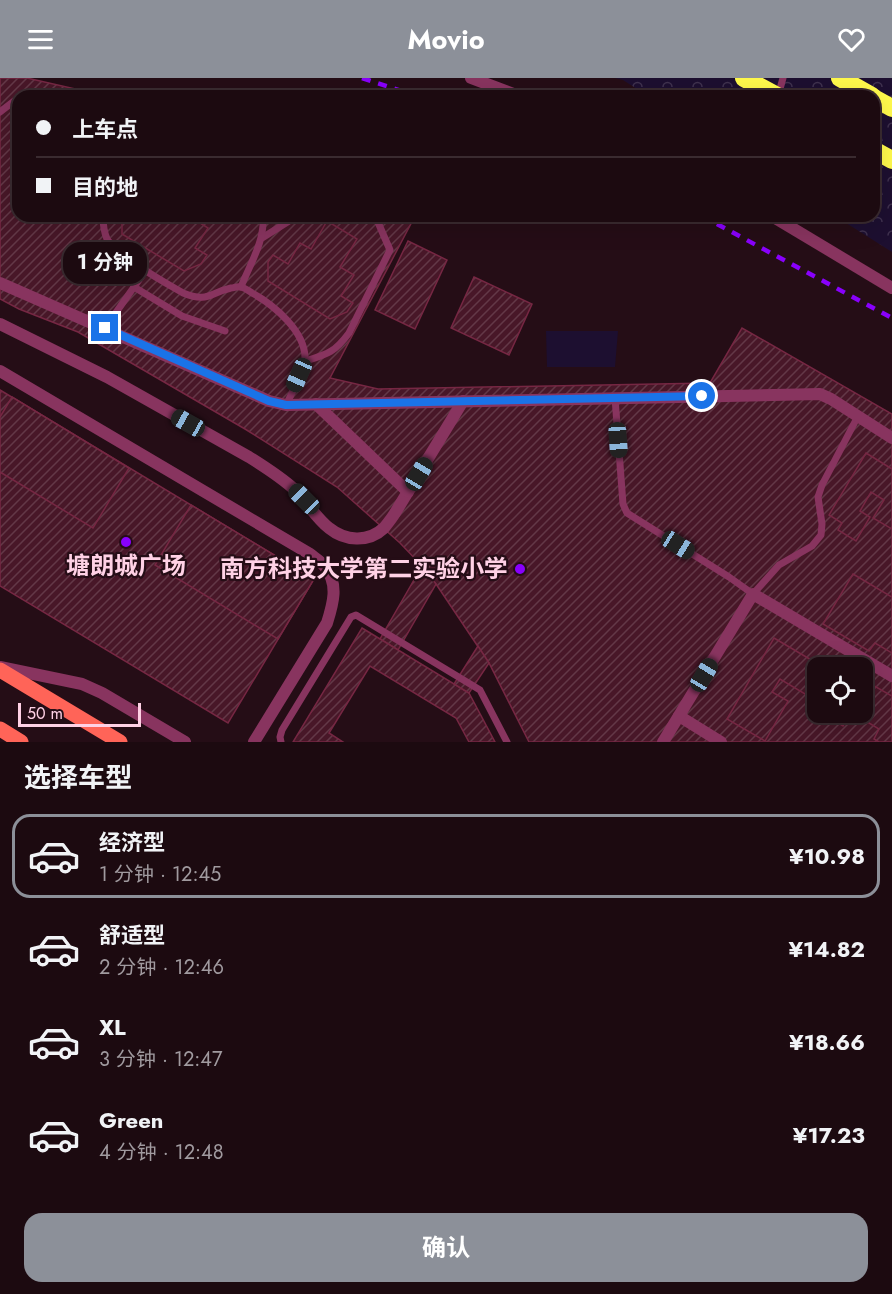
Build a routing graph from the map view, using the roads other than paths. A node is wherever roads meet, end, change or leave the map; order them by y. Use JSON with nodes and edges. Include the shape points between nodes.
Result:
{"nodes":[{"id":1,"x":471,"y":78,"type":"edge"},
{"id":2,"x":744,"y":78,"type":"edge"},
{"id":3,"x":840,"y":78,"type":"edge"},
{"id":4,"x":503,"y":90,"type":"edge"},
{"id":5,"x":766,"y":90,"type":"edge"},
{"id":6,"x":861,"y":90,"type":"edge"},
{"id":7,"x":103,"y":222,"type":"edge"},
{"id":8,"x":263,"y":222,"type":"edge"},
{"id":9,"x":287,"y":222,"type":"edge"},
{"id":10,"x":378,"y":222,"type":"edge"},
{"id":11,"x":782,"y":222,"type":"edge"},
{"id":12,"x":262,"y":238,"type":"junction"},
{"id":13,"x":146,"y":270,"type":"junction"},
{"id":14,"x":0,"y":283,"type":"edge"},
{"id":15,"x":134,"y":287,"type":"junction"},
{"id":16,"x":241,"y":287,"type":"junction"},
{"id":17,"x":892,"y":288,"type":"edge"},
{"id":18,"x":0,"y":324,"type":"edge"},
{"id":19,"x":105,"y":328,"type":"junction"},
{"id":20,"x":225,"y":331,"type":"dead end"},
{"id":21,"x":306,"y":361,"type":"junction"},
{"id":22,"x":0,"y":371,"type":"edge"},
{"id":23,"x":615,"y":398,"type":"junction"},
{"id":24,"x":463,"y":401,"type":"junction"},
{"id":25,"x":316,"y":404,"type":"junction"},
{"id":26,"x":286,"y":405,"type":"junction"},
{"id":27,"x":858,"y":416,"type":"junction"},
{"id":28,"x":892,"y":438,"type":"edge"},
{"id":29,"x":408,"y":492,"type":"junction"},
{"id":30,"x":753,"y":594,"type":"junction"},
{"id":31,"x":0,"y":669,"type":"edge"},
{"id":32,"x":892,"y":676,"type":"edge"},
{"id":33,"x":679,"y":716,"type":"junction"},
{"id":34,"x":0,"y":729,"type":"edge"},
{"id":35,"x":21,"y":742,"type":"edge"},
{"id":36,"x":120,"y":742,"type":"edge"},
{"id":37,"x":185,"y":742,"type":"edge"},
{"id":38,"x":254,"y":742,"type":"edge"},
{"id":39,"x":281,"y":742,"type":"edge"},
{"id":40,"x":507,"y":742,"type":"edge"},
{"id":41,"x":663,"y":742,"type":"edge"},
{"id":42,"x":721,"y":742,"type":"edge"}],
"edges":[{"from":1,"to":4,"type":"street"},
{"from":2,"to":5,"type":"highway"},
{"from":3,"to":6,"type":"highway"},
{"from":7,"to":13,"type":"lane","via":[[107,238],[117,252]]},
{"from":8,"to":12,"type":"lane"},
{"from":9,"to":12,"type":"lane"},
{"from":10,"to":21,"type":"lane","via":[[390,250],[349,333],[330,353]]},
{"from":11,"to":17,"type":"street"},
{"from":12,"to":16,"type":"lane"},
{"from":13,"to":15,"type":"lane"},
{"from":13,"to":16,"type":"lane","via":[[194,298]]},
{"from":14,"to":19,"type":"street"},
{"from":15,"to":19,"type":"lane"},
{"from":15,"to":20,"type":"lane","via":[[182,316]]},
{"from":16,"to":21,"type":"lane","via":[[281,313],[296,331]]},
{"from":18,"to":29,"type":"street","via":[[107,377],[259,463],[292,487],[328,528],[343,537],[357,539],[384,528]]},
{"from":19,"to":26,"type":"street"},
{"from":21,"to":26,"type":"lane"},
{"from":22,"to":38,"type":"street","via":[[325,566],[334,593],[327,622]]},
{"from":23,"to":24,"type":"street"},
{"from":23,"to":27,"type":"street","via":[[820,394]]},
{"from":23,"to":30,"type":"lane","via":[[622,504],[627,513]]},
{"from":24,"to":25,"type":"street"},
{"from":24,"to":29,"type":"street"},
{"from":25,"to":26,"type":"street"},
{"from":25,"to":29,"type":"street"},
{"from":27,"to":28,"type":"street"},
{"from":27,"to":30,"type":"lane","via":[[818,497],[820,535],[812,546],[778,565]]},
{"from":30,"to":32,"type":"street"},
{"from":30,"to":33,"type":"street"},
{"from":31,"to":36,"type":"main road"},
{"from":31,"to":37,"type":"street","via":[[82,684]]},
{"from":33,"to":41,"type":"street"},
{"from":33,"to":42,"type":"street"},
{"from":34,"to":35,"type":"main road"},
{"from":39,"to":40,"type":"lane","via":[[282,730],[351,617],[356,615],[480,690]]}]}
